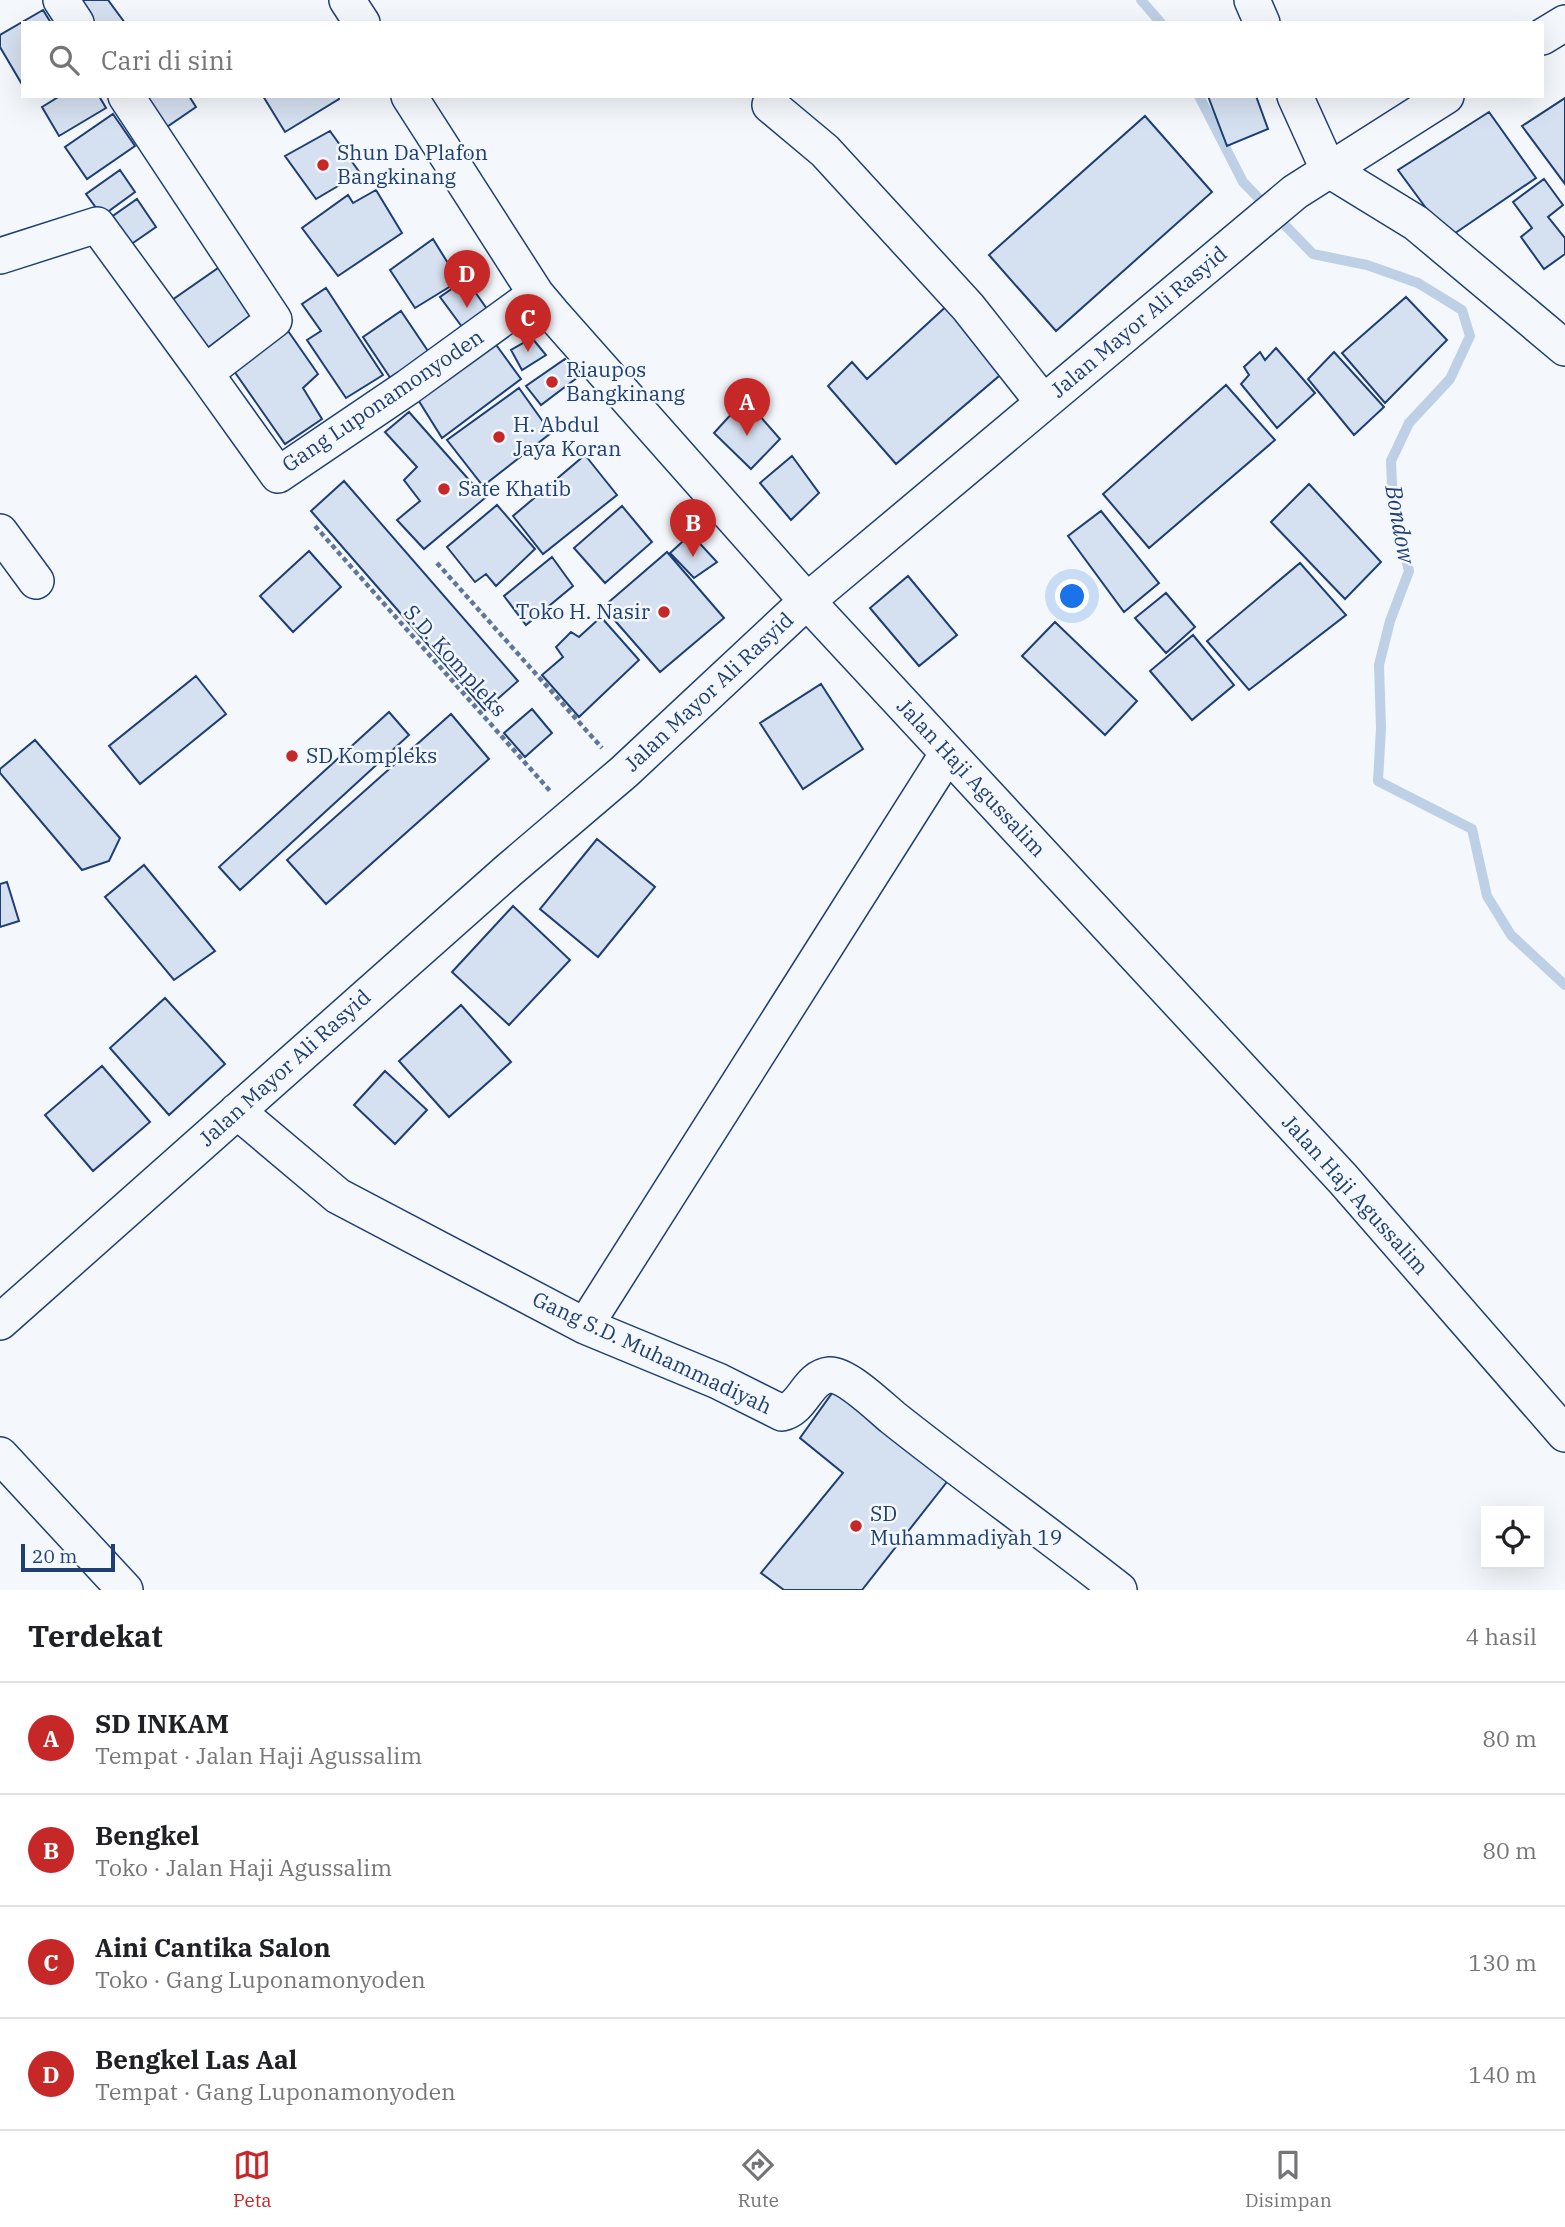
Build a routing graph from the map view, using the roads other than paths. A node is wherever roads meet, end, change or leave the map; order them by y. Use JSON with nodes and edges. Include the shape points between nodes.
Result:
{"nodes":[{"id":1,"x":61,"y":0,"type":"edge"},
{"id":2,"x":347,"y":0,"type":"edge"},
{"id":3,"x":1252,"y":0,"type":"edge"},
{"id":4,"x":75,"y":21,"type":"edge"},
{"id":5,"x":361,"y":21,"type":"edge"},
{"id":6,"x":1261,"y":21,"type":"edge"},
{"id":7,"x":1565,"y":23,"type":"edge"},
{"id":8,"x":1544,"y":36,"type":"edge"},
{"id":9,"x":127,"y":98,"type":"edge"},
{"id":10,"x":410,"y":98,"type":"edge"},
{"id":11,"x":1296,"y":98,"type":"edge"},
{"id":12,"x":1443,"y":98,"type":"edge"},
{"id":13,"x":771,"y":105,"type":"dead end"},
{"id":14,"x":1328,"y":169,"type":"junction"},
{"id":15,"x":0,"y":256,"type":"edge"},
{"id":16,"x":536,"y":294,"type":"junction"},
{"id":17,"x":1565,"y":348,"type":"edge"},
{"id":18,"x":205,"y":373,"type":"junction"},
{"id":19,"x":1044,"y":402,"type":"junction"},
{"id":20,"x":0,"y":532,"type":"edge"},
{"id":21,"x":36,"y":580,"type":"dead end"},
{"id":22,"x":807,"y":601,"type":"junction"},
{"id":23,"x":948,"y":753,"type":"junction"},
{"id":24,"x":237,"y":1111,"type":"junction"},
{"id":25,"x":0,"y":1322,"type":"edge"},
{"id":26,"x":585,"y":1326,"type":"junction"},
{"id":27,"x":1565,"y":1434,"type":"edge"},
{"id":28,"x":0,"y":1455,"type":"edge"},
{"id":29,"x":125,"y":1590,"type":"edge"},
{"id":30,"x":1119,"y":1590,"type":"edge"}],
"edges":[{"from":1,"to":4,"type":"street"},
{"from":2,"to":5,"type":"street"},
{"from":3,"to":6,"type":"street"},
{"from":7,"to":8,"type":"street"},
{"from":9,"to":18,"type":"street","via":[[274,320]]},
{"from":10,"to":16,"type":"street","name":"Jalan Haji Agussalim"},
{"from":11,"to":14,"type":"street"},
{"from":12,"to":14,"type":"street","name":"Jalan Mayor Ali Rasyid"},
{"from":13,"to":19,"type":"street","via":[[825,152],[968,307]]},
{"from":14,"to":17,"type":"street","via":[[1416,223]]},
{"from":14,"to":19,"type":"street","name":"Jalan Mayor Ali Rasyid","via":[[1254,225]]},
{"from":15,"to":18,"type":"street","via":[[97,225]]},
{"from":16,"to":18,"type":"street","name":"Gang Luponamonyoden","via":[[278,475]]},
{"from":16,"to":22,"type":"street","name":"Jalan Haji Agussalim"},
{"from":19,"to":22,"type":"street","name":"Jalan Mayor Ali Rasyid"},
{"from":20,"to":21,"type":"street"},
{"from":22,"to":23,"type":"street","name":"Jalan Haji Agussalim"},
{"from":22,"to":24,"type":"street","name":"Jalan Mayor Ali Rasyid","via":[[624,772]]},
{"from":23,"to":26,"type":"street"},
{"from":23,"to":27,"type":"street","name":"Jalan Haji Agussalim","via":[[1343,1179]]},
{"from":24,"to":25,"type":"street","name":"Jalan Mayor Ali Rasyid"},
{"from":24,"to":26,"type":"street","name":"Gang S.D. Muhammadiyah","via":[[338,1196]]},
{"from":26,"to":30,"type":"street","name":"Gang S.D. Muhammadiyah","via":[[782,1413],[800,1402],[814,1382],[834,1375]]},
{"from":28,"to":29,"type":"street"}]}
